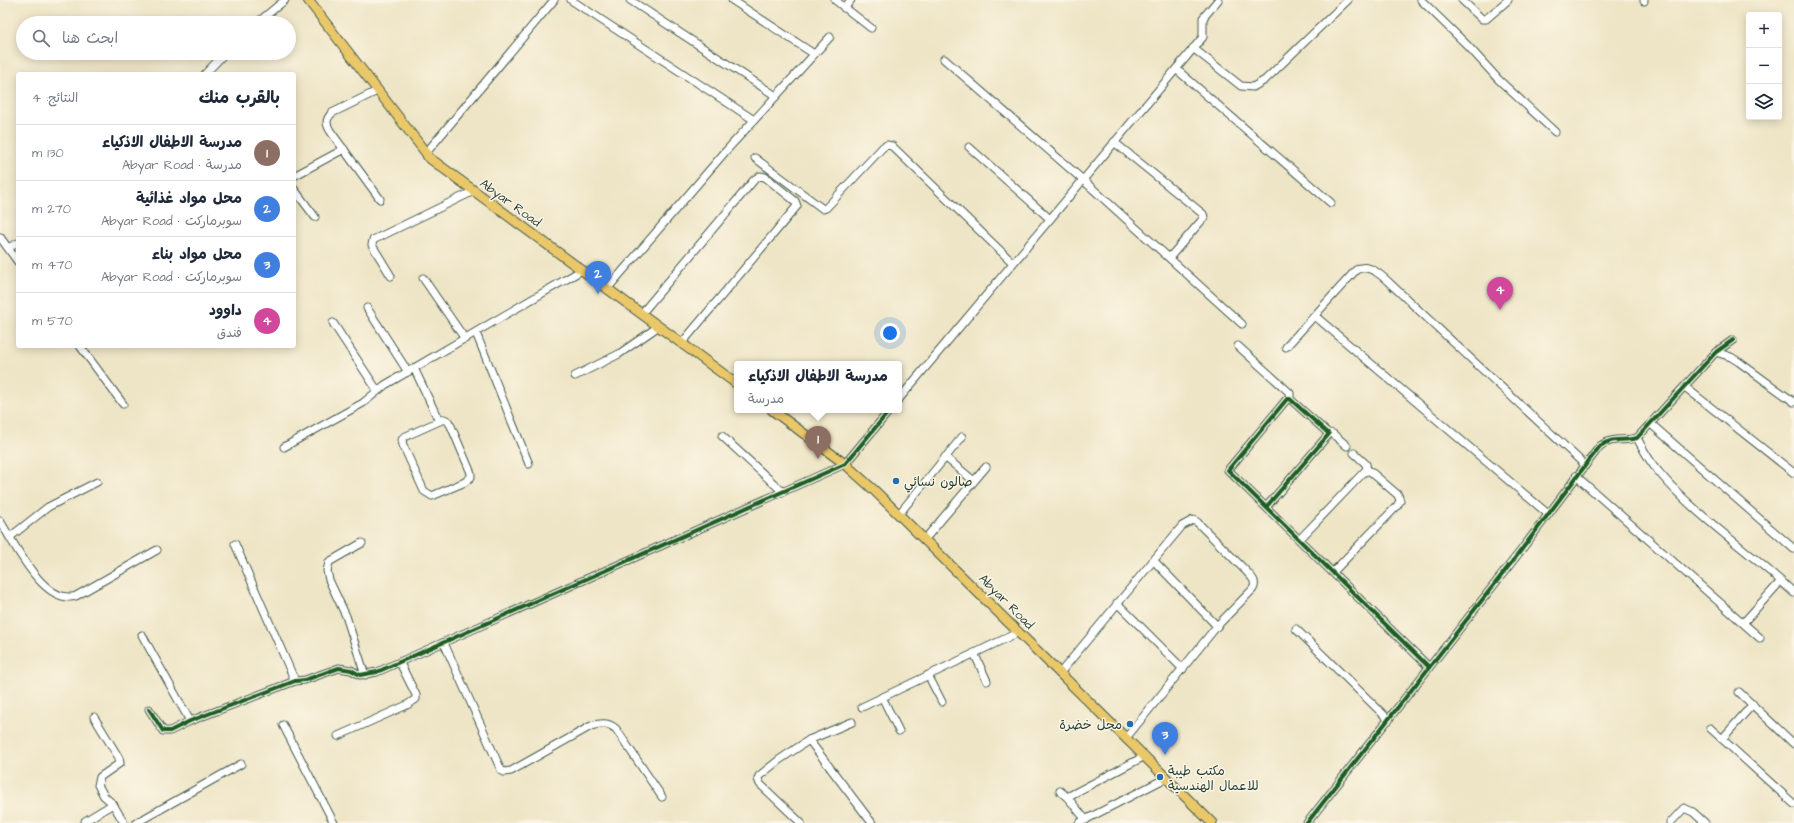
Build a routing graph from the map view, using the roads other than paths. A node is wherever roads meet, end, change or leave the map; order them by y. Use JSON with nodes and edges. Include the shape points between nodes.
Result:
{"nodes":[{"id":1,"x":285,"y":0,"type":"edge"},
{"id":2,"x":308,"y":0,"type":"edge"},
{"id":3,"x":554,"y":0,"type":"edge"},
{"id":4,"x":571,"y":0,"type":"edge"},
{"id":5,"x":630,"y":0,"type":"edge"},
{"id":6,"x":732,"y":0,"type":"edge"},
{"id":7,"x":835,"y":0,"type":"edge"},
{"id":8,"x":850,"y":0,"type":"edge"},
{"id":9,"x":1218,"y":0,"type":"edge"},
{"id":10,"x":1348,"y":0,"type":"edge"},
{"id":11,"x":1421,"y":0,"type":"edge"},
{"id":12,"x":1462,"y":0,"type":"edge"},
{"id":13,"x":1508,"y":0,"type":"edge"},
{"id":14,"x":844,"y":8,"type":"junction"},
{"id":15,"x":266,"y":16,"type":"edge"},
{"id":16,"x":871,"y":28,"type":"dead end"},
{"id":17,"x":830,"y":37,"type":"dead end"},
{"id":18,"x":1194,"y":48,"type":"junction"},
{"id":19,"x":814,"y":54,"type":"junction"},
{"id":20,"x":944,"y":59,"type":"dead end"},
{"id":21,"x":218,"y":60,"type":"edge"},
{"id":22,"x":1176,"y":69,"type":"junction"},
{"id":23,"x":207,"y":72,"type":"edge"},
{"id":24,"x":377,"y":91,"type":"junction"},
{"id":25,"x":776,"y":96,"type":"junction"},
{"id":26,"x":754,"y":120,"type":"junction"},
{"id":27,"x":1555,"y":132,"type":"dead end"},
{"id":28,"x":1114,"y":142,"type":"junction"},
{"id":29,"x":969,"y":148,"type":"dead end"},
{"id":30,"x":344,"y":150,"type":"junction"},
{"id":31,"x":426,"y":153,"type":"junction"},
{"id":32,"x":755,"y":158,"type":"dead end"},
{"id":33,"x":296,"y":175,"type":"edge"},
{"id":34,"x":1083,"y":180,"type":"junction"},
{"id":35,"x":474,"y":191,"type":"junction"},
{"id":36,"x":296,"y":192,"type":"edge"},
{"id":37,"x":380,"y":199,"type":"dead end"},
{"id":38,"x":1331,"y":203,"type":"dead end"},
{"id":39,"x":315,"y":217,"type":"dead end"},
{"id":40,"x":1050,"y":219,"type":"junction"},
{"id":41,"x":0,"y":237,"type":"edge"},
{"id":42,"x":16,"y":244,"type":"edge"},
{"id":43,"x":8,"y":248,"type":"junction"},
{"id":44,"x":1170,"y":257,"type":"junction"},
{"id":45,"x":16,"y":259,"type":"edge"},
{"id":46,"x":1013,"y":263,"type":"junction"},
{"id":47,"x":582,"y":270,"type":"junction"},
{"id":48,"x":390,"y":276,"type":"dead end"},
{"id":49,"x":423,"y":278,"type":"dead end"},
{"id":50,"x":608,"y":288,"type":"junction"},
{"id":51,"x":367,"y":308,"type":"dead end"},
{"id":52,"x":642,"y":313,"type":"junction"},
{"id":53,"x":1315,"y":316,"type":"junction"},
{"id":54,"x":334,"y":323,"type":"dead end"},
{"id":55,"x":1242,"y":324,"type":"dead end"},
{"id":56,"x":659,"y":326,"type":"junction"},
{"id":57,"x":476,"y":333,"type":"junction"},
{"id":58,"x":465,"y":339,"type":"junction"},
{"id":59,"x":1733,"y":340,"type":"dead end"},
{"id":60,"x":682,"y":343,"type":"junction"},
{"id":61,"x":1238,"y":346,"type":"dead end"},
{"id":62,"x":81,"y":348,"type":"edge"},
{"id":63,"x":1286,"y":348,"type":"dead end"},
{"id":64,"x":1716,"y":352,"type":"junction"},
{"id":65,"x":411,"y":370,"type":"junction"},
{"id":66,"x":576,"y":376,"type":"dead end"},
{"id":67,"x":734,"y":382,"type":"edge"},
{"id":68,"x":1685,"y":387,"type":"junction"},
{"id":69,"x":377,"y":390,"type":"junction"},
{"id":70,"x":902,"y":395,"type":"edge"},
{"id":71,"x":1290,"y":399,"type":"junction"},
{"id":72,"x":1794,"y":402,"type":"edge"},
{"id":73,"x":123,"y":404,"type":"dead end"},
{"id":74,"x":776,"y":413,"type":"edge"},
{"id":75,"x":888,"y":413,"type":"edge"},
{"id":76,"x":439,"y":422,"type":"junction"},
{"id":77,"x":1651,"y":424,"type":"junction"},
{"id":78,"x":1328,"y":433,"type":"junction"},
{"id":79,"x":722,"y":436,"type":"dead end"},
{"id":80,"x":962,"y":437,"type":"dead end"},
{"id":81,"x":1637,"y":438,"type":"junction"},
{"id":82,"x":1347,"y":446,"type":"dead end"},
{"id":83,"x":284,"y":447,"type":"dead end"},
{"id":84,"x":1354,"y":453,"type":"dead end"},
{"id":85,"x":945,"y":457,"type":"junction"},
{"id":86,"x":529,"y":464,"type":"dead end"},
{"id":87,"x":845,"y":464,"type":"junction"},
{"id":88,"x":1585,"y":465,"type":"junction"},
{"id":89,"x":986,"y":467,"type":"dead end"},
{"id":90,"x":1367,"y":471,"type":"junction"},
{"id":91,"x":1794,"y":473,"type":"edge"},
{"id":92,"x":1576,"y":476,"type":"junction"},
{"id":93,"x":974,"y":481,"type":"junction"},
{"id":94,"x":97,"y":482,"type":"dead end"},
{"id":95,"x":784,"y":492,"type":"junction"},
{"id":96,"x":1267,"y":506,"type":"junction"},
{"id":97,"x":899,"y":514,"type":"junction"},
{"id":98,"x":1548,"y":514,"type":"junction"},
{"id":99,"x":0,"y":520,"type":"edge"},
{"id":100,"x":10,"y":537,"type":"junction"},
{"id":101,"x":925,"y":539,"type":"junction"},
{"id":102,"x":1300,"y":539,"type":"junction"},
{"id":103,"x":362,"y":543,"type":"dead end"},
{"id":104,"x":235,"y":544,"type":"dead end"},
{"id":105,"x":1794,"y":549,"type":"edge"},
{"id":106,"x":157,"y":550,"type":"dead end"},
{"id":107,"x":1153,"y":560,"type":"junction"},
{"id":108,"x":1334,"y":572,"type":"junction"},
{"id":109,"x":1781,"y":581,"type":"junction"},
{"id":110,"x":1794,"y":593,"type":"edge"},
{"id":111,"x":1117,"y":603,"type":"junction"},
{"id":112,"x":1744,"y":622,"type":"junction"},
{"id":113,"x":1217,"y":626,"type":"junction"},
{"id":114,"x":1296,"y":629,"type":"dead end"},
{"id":115,"x":1019,"y":632,"type":"junction"},
{"id":116,"x":142,"y":635,"type":"dead end"},
{"id":117,"x":1760,"y":638,"type":"dead end"},
{"id":118,"x":444,"y":643,"type":"junction"},
{"id":119,"x":974,"y":653,"type":"junction"},
{"id":120,"x":400,"y":663,"type":"junction"},
{"id":121,"x":1429,"y":667,"type":"junction"},
{"id":122,"x":1183,"y":669,"type":"junction"},
{"id":123,"x":1060,"y":672,"type":"junction"},
{"id":124,"x":365,"y":675,"type":"junction"},
{"id":125,"x":928,"y":675,"type":"junction"},
{"id":126,"x":294,"y":681,"type":"junction"},
{"id":127,"x":987,"y":681,"type":"dead end"},
{"id":128,"x":1739,"y":692,"type":"dead end"},
{"id":129,"x":882,"y":697,"type":"junction"},
{"id":130,"x":942,"y":702,"type":"dead end"},
{"id":131,"x":1753,"y":704,"type":"junction"},
{"id":132,"x":862,"y":707,"type":"dead end"},
{"id":133,"x":149,"y":709,"type":"dead end"},
{"id":134,"x":94,"y":717,"type":"dead end"},
{"id":135,"x":1389,"y":720,"type":"junction"},
{"id":136,"x":190,"y":721,"type":"junction"},
{"id":137,"x":852,"y":722,"type":"dead end"},
{"id":138,"x":283,"y":725,"type":"dead end"},
{"id":139,"x":1710,"y":728,"type":"dead end"},
{"id":140,"x":899,"y":731,"type":"dead end"},
{"id":141,"x":338,"y":736,"type":"dead end"},
{"id":142,"x":1126,"y":738,"type":"junction"},
{"id":143,"x":1722,"y":739,"type":"junction"},
{"id":144,"x":809,"y":740,"type":"junction"},
{"id":145,"x":1794,"y":744,"type":"edge"},
{"id":146,"x":1145,"y":756,"type":"junction"},
{"id":147,"x":242,"y":764,"type":"dead end"},
{"id":148,"x":1166,"y":778,"type":"junction"},
{"id":149,"x":1060,"y":791,"type":"dead end"},
{"id":150,"x":662,"y":797,"type":"dead end"},
{"id":151,"x":1067,"y":797,"type":"junction"},
{"id":152,"x":113,"y":804,"type":"junction"},
{"id":153,"x":1794,"y":804,"type":"edge"},
{"id":154,"x":1082,"y":821,"type":"edge"},
{"id":155,"x":85,"y":823,"type":"edge"},
{"id":156,"x":124,"y":823,"type":"edge"},
{"id":157,"x":136,"y":823,"type":"edge"},
{"id":158,"x":334,"y":823,"type":"edge"},
{"id":159,"x":801,"y":823,"type":"edge"},
{"id":160,"x":872,"y":823,"type":"edge"},
{"id":161,"x":1212,"y":823,"type":"edge"},
{"id":162,"x":1307,"y":823,"type":"edge"},
{"id":163,"x":1670,"y":823,"type":"edge"},
{"id":164,"x":1706,"y":823,"type":"edge"}],
"edges":[{"from":1,"to":15,"type":"street"},
{"from":2,"to":24,"type":"main road","name":"Abyar Road"},
{"from":3,"to":31,"type":"street"},
{"from":4,"to":26,"type":"street"},
{"from":5,"to":25,"type":"street"},
{"from":6,"to":19,"type":"street"},
{"from":7,"to":14,"type":"street"},
{"from":8,"to":14,"type":"street"},
{"from":9,"to":18,"type":"street","via":[[1203,18],[1203,38]]},
{"from":10,"to":18,"type":"street","via":[[1265,80],[1253,87],[1241,86]]},
{"from":11,"to":27,"type":"street","via":[[1499,80]]},
{"from":12,"to":13,"type":"street","via":[[1482,19],[1486,19]]},
{"from":14,"to":16,"type":"street"},
{"from":17,"to":19,"type":"street"},
{"from":18,"to":22,"type":"street"},
{"from":19,"to":25,"type":"street"},
{"from":20,"to":34,"type":"street"},
{"from":21,"to":23,"type":"street"},
{"from":22,"to":28,"type":"street"},
{"from":22,"to":38,"type":"street"},
{"from":24,"to":30,"type":"street","via":[[332,113],[327,118],[327,126]]},
{"from":24,"to":31,"type":"main road","name":"Abyar Road"},
{"from":25,"to":26,"type":"street"},
{"from":26,"to":50,"type":"street"},
{"from":28,"to":34,"type":"street"},
{"from":28,"to":44,"type":"street","via":[[1203,214],[1202,220]]},
{"from":29,"to":40,"type":"street"},
{"from":30,"to":33,"type":"street"},
{"from":30,"to":37,"type":"street"},
{"from":31,"to":35,"type":"main road","name":"Abyar Road"},
{"from":32,"to":46,"type":"street","via":[[823,209],[883,147],[892,146]]},
{"from":34,"to":40,"type":"street"},
{"from":34,"to":44,"type":"street"},
{"from":35,"to":47,"type":"main road","name":"Abyar Road"},
{"from":35,"to":48,"type":"street","via":[[373,240],[372,245]]},
{"from":36,"to":39,"type":"street"},
{"from":40,"to":46,"type":"street"},
{"from":41,"to":43,"type":"street"},
{"from":42,"to":43,"type":"street"},
{"from":43,"to":45,"type":"street"},
{"from":44,"to":55,"type":"street"},
{"from":46,"to":70,"type":"street"},
{"from":47,"to":50,"type":"main road","name":"Abyar Road"},
{"from":47,"to":57,"type":"street"},
{"from":49,"to":58,"type":"street"},
{"from":50,"to":52,"type":"main road","name":"Abyar Road"},
{"from":51,"to":65,"type":"street"},
{"from":52,"to":56,"type":"main road","name":"Abyar Road"},
{"from":52,"to":60,"type":"street","via":[[754,180],[759,176],[765,177],[795,201],[797,206]]},
{"from":53,"to":63,"type":"street"},
{"from":53,"to":88,"type":"street","via":[[1356,270],[1360,267],[1370,268],[1396,288]]},
{"from":53,"to":98,"type":"street"},
{"from":54,"to":69,"type":"street"},
{"from":56,"to":60,"type":"main road","name":"Abyar Road"},
{"from":56,"to":66,"type":"street","via":[[619,354]]},
{"from":57,"to":58,"type":"street"},
{"from":57,"to":86,"type":"street"},
{"from":58,"to":65,"type":"street"},
{"from":59,"to":64,"type":"street"},
{"from":60,"to":67,"type":"main road","name":"Abyar Road"},
{"from":61,"to":71,"type":"street","via":[[1290,393]]},
{"from":62,"to":73,"type":"street"},
{"from":64,"to":68,"type":"street"},
{"from":64,"to":72,"type":"street","via":[[1732,357]]},
{"from":65,"to":69,"type":"street"},
{"from":65,"to":76,"type":"street"},
{"from":68,"to":77,"type":"street"},
{"from":68,"to":91,"type":"street"},
{"from":69,"to":83,"type":"street","via":[[363,403]]},
{"from":71,"to":78,"type":"street"},
{"from":71,"to":96,"type":"street","via":[[1228,469]]},
{"from":74,"to":87,"type":"main road","name":"Abyar Road"},
{"from":75,"to":87,"type":"street"},
{"from":76,"to":76,"type":"street","via":[[404,437],[402,442],[424,491],[432,496],[471,477],[451,426],[444,419]]},
{"from":77,"to":81,"type":"street"},
{"from":77,"to":105,"type":"street"},
{"from":78,"to":82,"type":"street"},
{"from":78,"to":96,"type":"street"},
{"from":79,"to":95,"type":"street"},
{"from":80,"to":85,"type":"street"},
{"from":81,"to":88,"type":"street","via":[[1608,441],[1600,446]]},
{"from":81,"to":109,"type":"street","via":[[1651,462],[1669,483]]},
{"from":84,"to":90,"type":"street","via":[[1366,464]]},
{"from":85,"to":93,"type":"street"},
{"from":85,"to":97,"type":"street"},
{"from":87,"to":95,"type":"street"},
{"from":87,"to":97,"type":"main road","name":"Abyar Road"},
{"from":88,"to":92,"type":"street"},
{"from":89,"to":93,"type":"street"},
{"from":90,"to":102,"type":"street"},
{"from":90,"to":108,"type":"street","via":[[1398,495],[1400,501]]},
{"from":92,"to":98,"type":"street"},
{"from":92,"to":112,"type":"street"},
{"from":93,"to":101,"type":"street"},
{"from":94,"to":100,"type":"street","via":[[48,507]]},
{"from":95,"to":118,"type":"street"},
{"from":96,"to":102,"type":"street"},
{"from":97,"to":101,"type":"main road","name":"Abyar Road"},
{"from":98,"to":121,"type":"street"},
{"from":99,"to":100,"type":"street"},
{"from":100,"to":106,"type":"street","via":[[40,581],[54,592],[71,598]]},
{"from":101,"to":115,"type":"main road","name":"Abyar Road"},
{"from":102,"to":108,"type":"street"},
{"from":103,"to":124,"type":"street","via":[[329,562],[327,571],[346,616]]},
{"from":104,"to":126,"type":"street"},
{"from":107,"to":111,"type":"street"},
{"from":107,"to":113,"type":"street"},
{"from":107,"to":113,"type":"street","via":[[1182,526],[1193,520],[1254,580],[1253,589]]},
{"from":108,"to":121,"type":"street"},
{"from":109,"to":110,"type":"street"},
{"from":109,"to":112,"type":"street"},
{"from":111,"to":122,"type":"street"},
{"from":111,"to":123,"type":"street"},
{"from":112,"to":117,"type":"street"},
{"from":113,"to":122,"type":"street"},
{"from":114,"to":135,"type":"street"},
{"from":115,"to":119,"type":"street"},
{"from":115,"to":123,"type":"main road","name":"Abyar Road"},
{"from":116,"to":136,"type":"street"},
{"from":118,"to":120,"type":"street"},
{"from":118,"to":150,"type":"street","via":[[501,770],[511,771],[591,726],[608,724],[616,729]]},
{"from":119,"to":125,"type":"street"},
{"from":119,"to":127,"type":"street"},
{"from":120,"to":124,"type":"street"},
{"from":120,"to":141,"type":"street","via":[[416,699]]},
{"from":121,"to":135,"type":"street"},
{"from":122,"to":142,"type":"street"},
{"from":123,"to":142,"type":"main road","name":"Abyar Road"},
{"from":124,"to":126,"type":"street","via":[[339,668],[305,680]]},
{"from":125,"to":129,"type":"street"},
{"from":125,"to":130,"type":"street"},
{"from":126,"to":136,"type":"street"},
{"from":128,"to":131,"type":"street"},
{"from":129,"to":132,"type":"street"},
{"from":129,"to":140,"type":"street"},
{"from":131,"to":143,"type":"street"},
{"from":131,"to":145,"type":"street"},
{"from":133,"to":136,"type":"street","via":[[163,731],[170,732]]},
{"from":134,"to":152,"type":"street","via":[[120,763],[98,781],[104,796]]},
{"from":135,"to":162,"type":"street"},
{"from":137,"to":144,"type":"street"},
{"from":138,"to":158,"type":"street"},
{"from":139,"to":143,"type":"street"},
{"from":142,"to":146,"type":"main road","name":"Abyar Road"},
{"from":143,"to":153,"type":"street"},
{"from":144,"to":159,"type":"street","via":[[768,768],[758,779],[760,784]]},
{"from":144,"to":160,"type":"street"},
{"from":146,"to":148,"type":"main road","name":"Abyar Road"},
{"from":146,"to":151,"type":"street"},
{"from":147,"to":157,"type":"street"},
{"from":148,"to":154,"type":"street"},
{"from":148,"to":161,"type":"main road","name":"Abyar Road"},
{"from":149,"to":151,"type":"street"},
{"from":151,"to":154,"type":"street"},
{"from":152,"to":155,"type":"street"},
{"from":152,"to":156,"type":"street"},
{"from":163,"to":164,"type":"street","via":[[1684,808]]}]}
